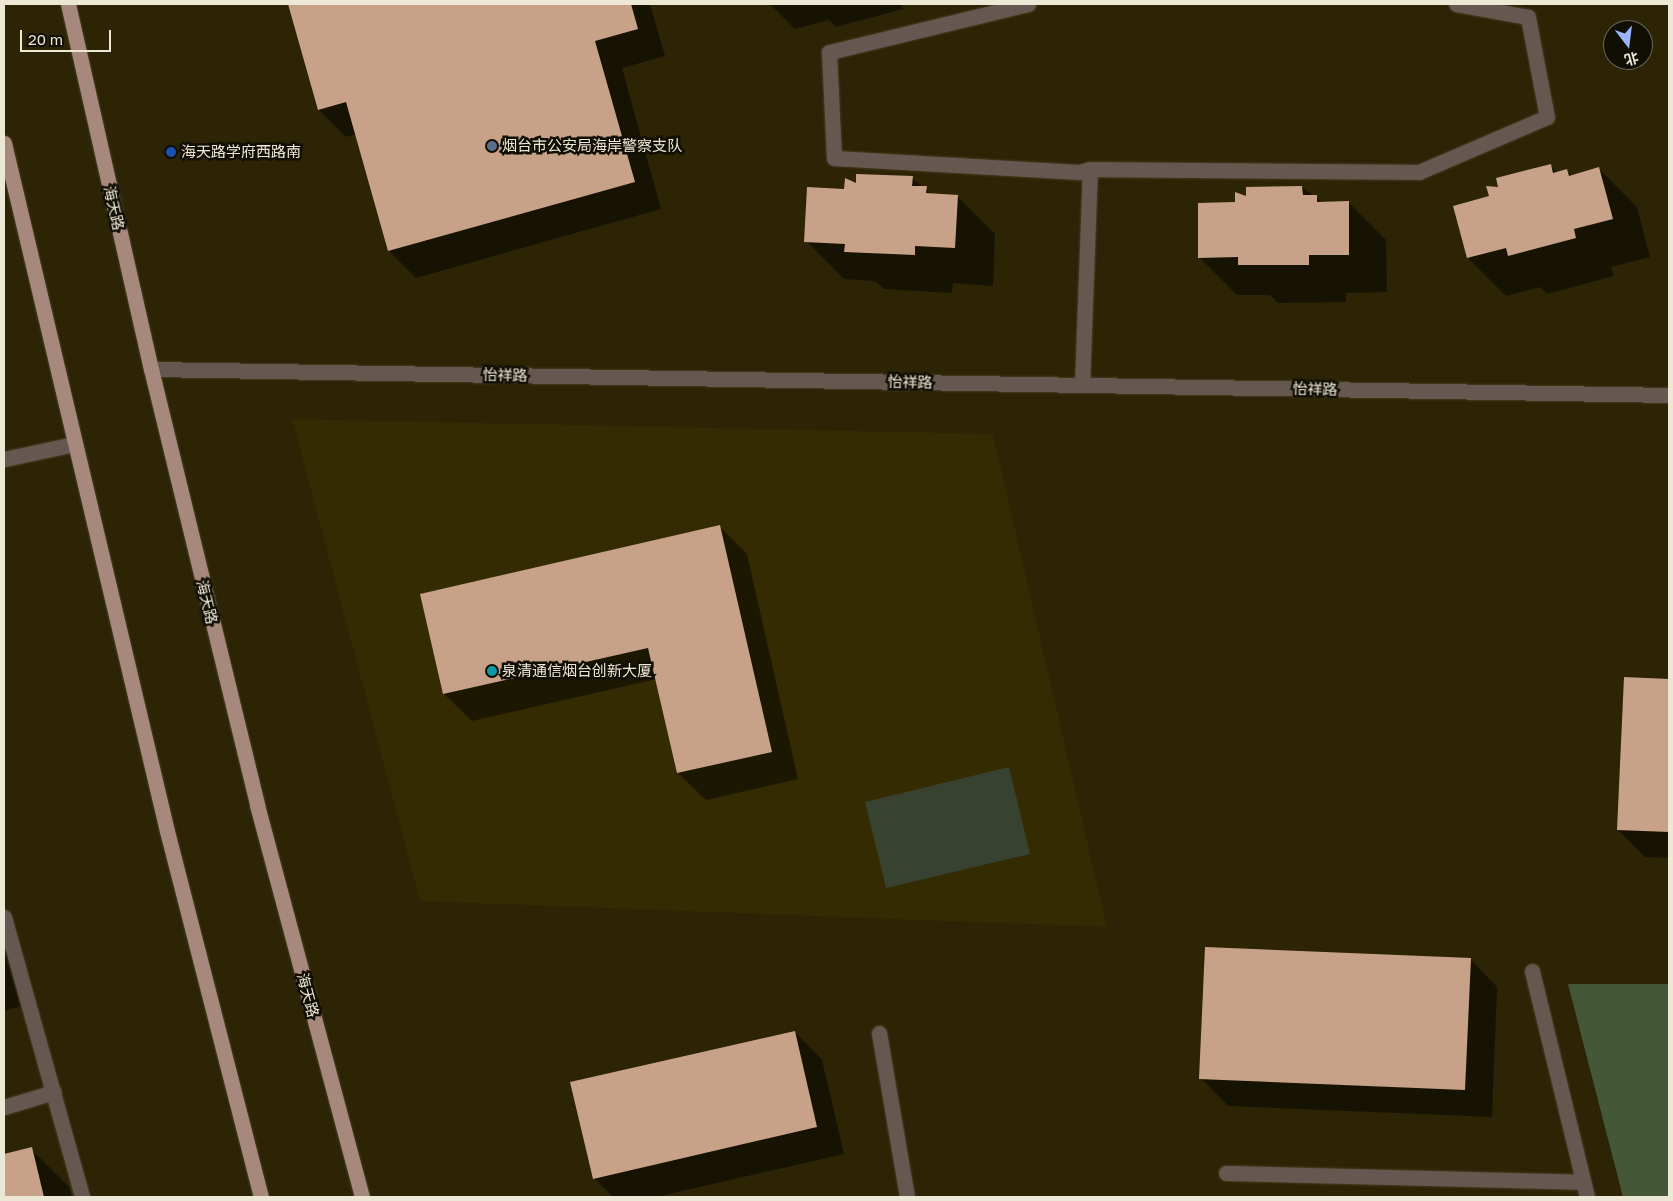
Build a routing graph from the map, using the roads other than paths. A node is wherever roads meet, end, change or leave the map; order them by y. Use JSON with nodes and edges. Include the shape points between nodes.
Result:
{"nodes":[{"id":1,"x":68,"y":4,"type":"edge"},
{"id":2,"x":1028,"y":4,"type":"edge"},
{"id":3,"x":1456,"y":4,"type":"edge"},
{"id":4,"x":4,"y":143,"type":"edge"},
{"id":5,"x":1090,"y":168,"type":"junction"},
{"id":6,"x":151,"y":369,"type":"junction"},
{"id":7,"x":1082,"y":385,"type":"junction"},
{"id":8,"x":1669,"y":395,"type":"edge"},
{"id":9,"x":74,"y":444,"type":"junction"},
{"id":10,"x":4,"y":459,"type":"edge"},
{"id":11,"x":4,"y":917,"type":"edge"},
{"id":12,"x":1532,"y":971,"type":"dead end"},
{"id":13,"x":879,"y":1033,"type":"dead end"},
{"id":14,"x":54,"y":1092,"type":"junction"},
{"id":15,"x":4,"y":1107,"type":"edge"},
{"id":16,"x":1226,"y":1174,"type":"dead end"},
{"id":17,"x":1583,"y":1182,"type":"junction"},
{"id":18,"x":82,"y":1197,"type":"edge"},
{"id":19,"x":262,"y":1197,"type":"edge"},
{"id":20,"x":362,"y":1197,"type":"edge"},
{"id":21,"x":908,"y":1197,"type":"edge"},
{"id":22,"x":1587,"y":1197,"type":"edge"}],
"edges":[{"from":1,"to":6,"type":"main road","name":"海天路"},
{"from":2,"to":5,"type":"street","via":[[829,52],[834,158],[1079,172]]},
{"from":3,"to":5,"type":"street","via":[[1528,17],[1547,117],[1419,172]]},
{"from":4,"to":9,"type":"main road"},
{"from":5,"to":7,"type":"street"},
{"from":6,"to":7,"type":"street","name":"怡祥路"},
{"from":6,"to":20,"type":"main road","name":"海天路","via":[[257,805]]},
{"from":7,"to":8,"type":"street","name":"怡祥路"},
{"from":9,"to":10,"type":"street"},
{"from":9,"to":19,"type":"main road","via":[[167,831]]},
{"from":11,"to":14,"type":"street"},
{"from":12,"to":17,"type":"street"},
{"from":13,"to":21,"type":"street"},
{"from":14,"to":15,"type":"street"},
{"from":14,"to":18,"type":"street"},
{"from":16,"to":17,"type":"street"},
{"from":17,"to":22,"type":"street"}]}
